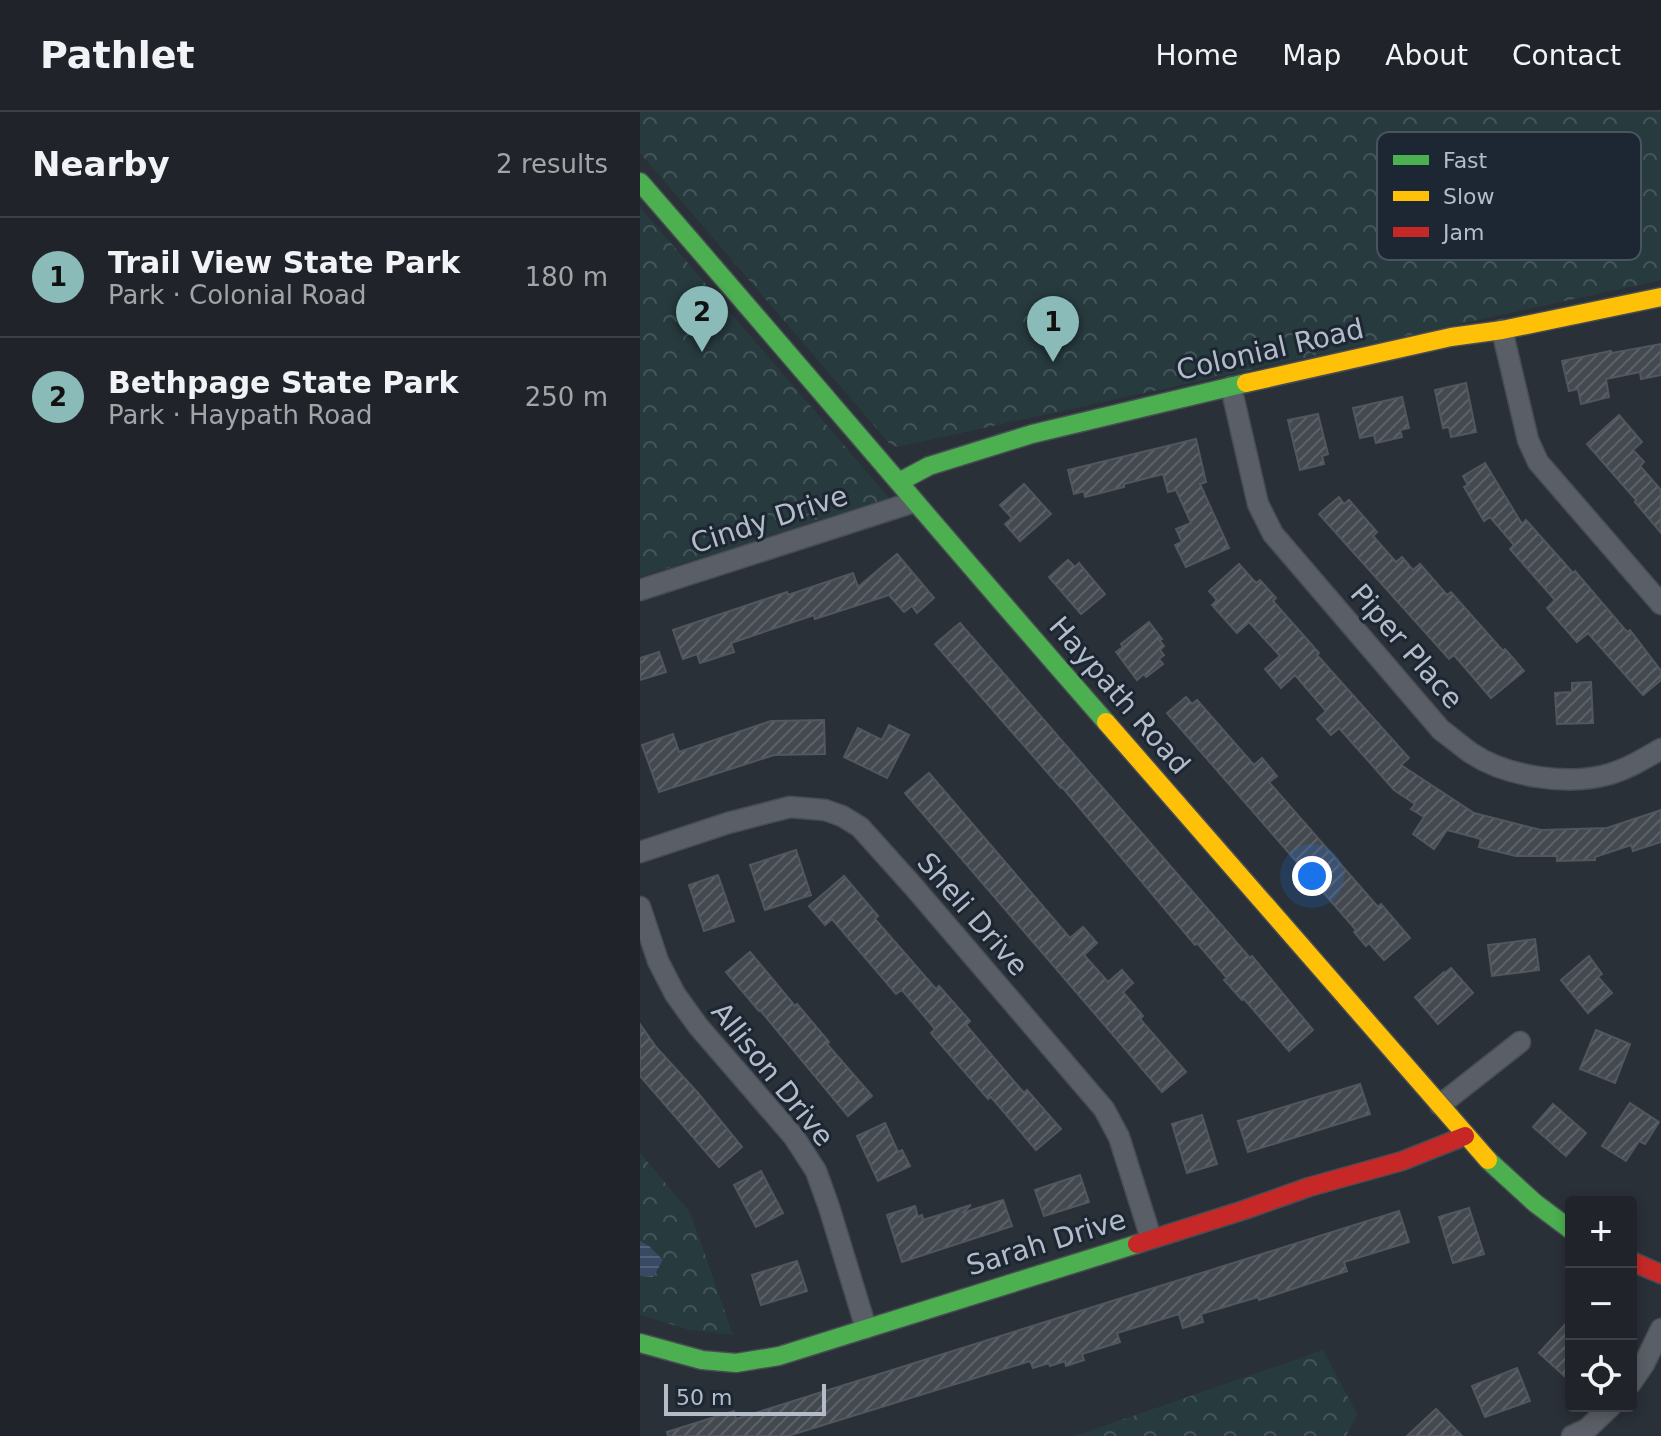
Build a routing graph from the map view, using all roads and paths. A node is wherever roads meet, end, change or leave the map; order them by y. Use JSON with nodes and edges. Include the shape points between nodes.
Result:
{"nodes":[{"id":1,"x":640,"y":182,"type":"edge"},
{"id":2,"x":1661,"y":297,"type":"edge"},
{"id":3,"x":1502,"y":330,"type":"junction"},
{"id":4,"x":1231,"y":387,"type":"junction"},
{"id":5,"x":899,"y":482,"type":"junction"},
{"id":6,"x":914,"y":502,"type":"junction"},
{"id":7,"x":640,"y":590,"type":"edge"},
{"id":8,"x":1661,"y":604,"type":"edge"},
{"id":9,"x":1661,"y":749,"type":"edge"},
{"id":10,"x":640,"y":852,"type":"edge"},
{"id":11,"x":640,"y":907,"type":"edge"},
{"id":12,"x":1520,"y":1042,"type":"dead end"},
{"id":13,"x":1440,"y":1105,"type":"junction"},
{"id":14,"x":1465,"y":1136,"type":"junction"},
{"id":15,"x":1565,"y":1226,"type":"edge"},
{"id":16,"x":1151,"y":1238,"type":"junction"},
{"id":17,"x":1637,"y":1264,"type":"edge"},
{"id":18,"x":1661,"y":1274,"type":"edge"},
{"id":19,"x":866,"y":1328,"type":"junction"},
{"id":20,"x":1661,"y":1329,"type":"edge"},
{"id":21,"x":640,"y":1343,"type":"edge"},
{"id":22,"x":1637,"y":1374,"type":"edge"},
{"id":23,"x":1605,"y":1412,"type":"edge"},
{"id":24,"x":1572,"y":1436,"type":"edge"}],
"edges":[{"from":1,"to":5,"type":"street","name":"Haypath Road"},
{"from":2,"to":3,"type":"street","name":"Colonial Road"},
{"from":3,"to":4,"type":"street","name":"Colonial Road"},
{"from":3,"to":8,"type":"street","via":[[1538,462]]},
{"from":4,"to":5,"type":"street","name":"Colonial Road","via":[[1032,434],[929,466]]},
{"from":4,"to":9,"type":"street","name":"Piper Place","via":[[1258,504],[1273,534],[1441,730],[1473,754],[1536,777],[1609,775]]},
{"from":5,"to":6,"type":"street","name":"Haypath Road"},
{"from":6,"to":7,"type":"street","name":"Cindy Drive"},
{"from":6,"to":13,"type":"street","name":"Haypath Road"},
{"from":10,"to":16,"type":"street","name":"Sheli Drive","via":[[790,807],[825,810],[860,827],[1104,1109],[1119,1137]]},
{"from":11,"to":19,"type":"street","name":"Allison Drive","via":[[675,994],[816,1171]]},
{"from":12,"to":13,"type":"street"},
{"from":13,"to":14,"type":"street","name":"Haypath Road"},
{"from":14,"to":15,"type":"street","name":"Haypath Road"},
{"from":14,"to":16,"type":"street","name":"Sarah Drive","via":[[1402,1161]]},
{"from":16,"to":19,"type":"street","name":"Sarah Drive"},
{"from":17,"to":18,"type":"street"},
{"from":19,"to":21,"type":"street","name":"Sarah Drive","via":[[779,1356],[736,1363]]},
{"from":20,"to":22,"type":"street"},
{"from":23,"to":24,"type":"street"}]}
